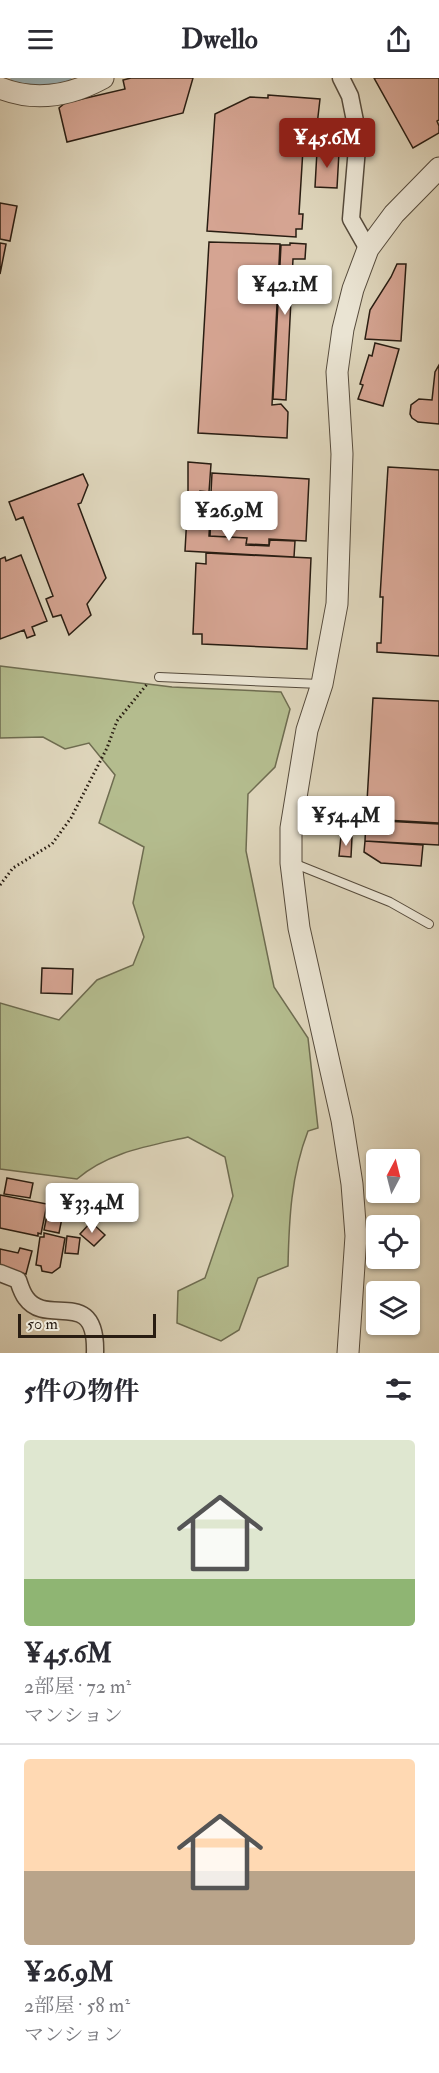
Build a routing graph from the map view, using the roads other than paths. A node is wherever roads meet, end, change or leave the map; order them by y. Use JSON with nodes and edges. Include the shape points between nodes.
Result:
{"nodes":[{"id":1,"x":102,"y":78,"type":"edge"},
{"id":2,"x":340,"y":78,"type":"edge"},
{"id":3,"x":0,"y":88,"type":"edge"},
{"id":4,"x":439,"y":168,"type":"edge"},
{"id":5,"x":368,"y":249,"type":"junction"},
{"id":6,"x":159,"y":677,"type":"road end"},
{"id":7,"x":322,"y":684,"type":"junction"},
{"id":8,"x":291,"y":862,"type":"junction"},
{"id":9,"x":429,"y":924,"type":"dead end"},
{"id":10,"x":0,"y":1273,"type":"edge"},
{"id":11,"x":95,"y":1353,"type":"edge"},
{"id":12,"x":348,"y":1353,"type":"edge"}],
"edges":[{"from":1,"to":3,"type":"street","via":[[86,87],[52,96],[15,94]]},
{"from":2,"to":5,"type":"street","via":[[350,96],[358,136],[351,219]]},
{"from":4,"to":5,"type":"street","via":[[394,214]]},
{"from":5,"to":7,"type":"street","via":[[353,289],[337,372],[342,454],[337,604]]},
{"from":6,"to":7,"type":"lane"},
{"from":7,"to":8,"type":"street","via":[[297,780]]},
{"from":8,"to":9,"type":"lane","via":[[362,890]]},
{"from":8,"to":12,"type":"street","via":[[299,928],[342,1120],[352,1184],[356,1236]]},
{"from":10,"to":11,"type":"street","via":[[18,1281],[26,1299],[39,1308],[80,1313],[90,1320]]}]}
